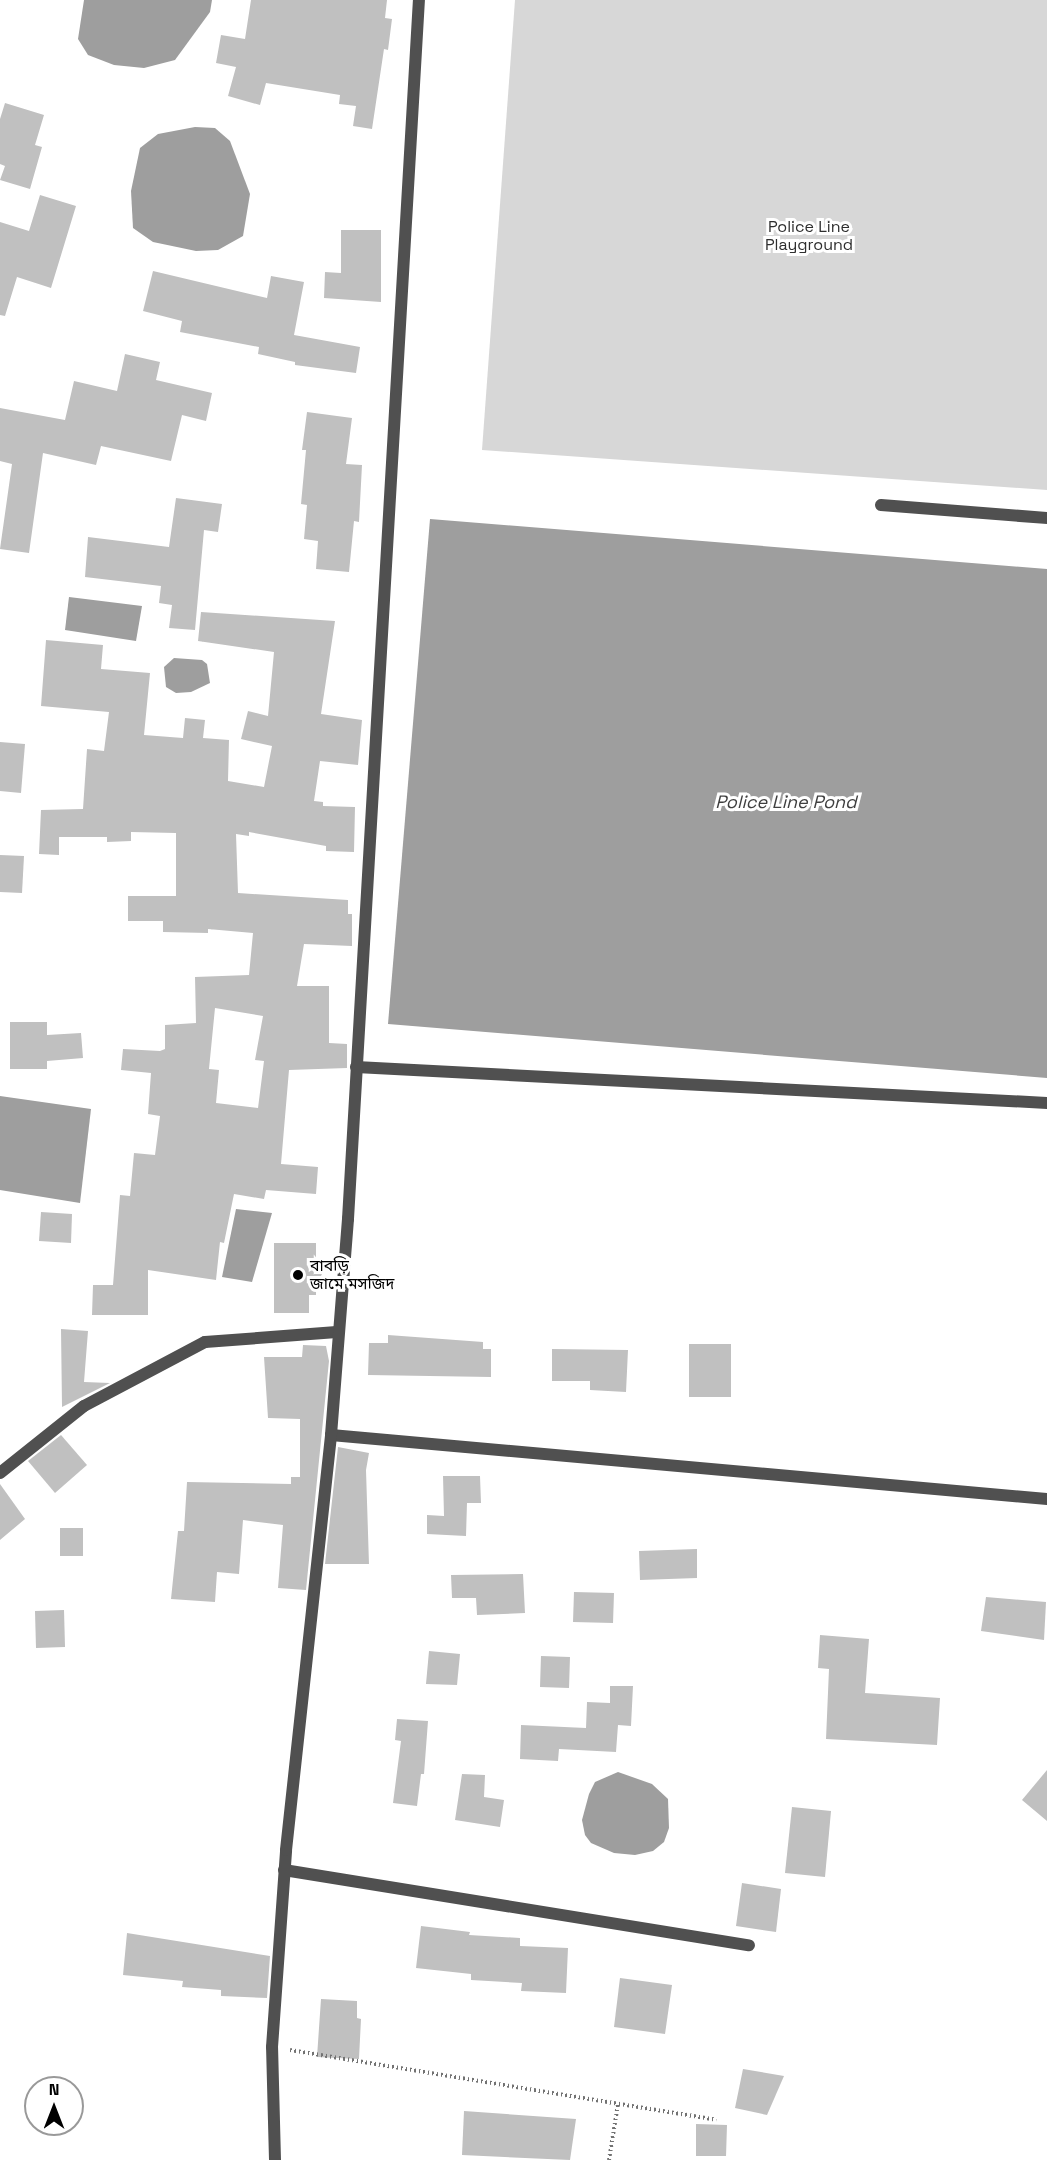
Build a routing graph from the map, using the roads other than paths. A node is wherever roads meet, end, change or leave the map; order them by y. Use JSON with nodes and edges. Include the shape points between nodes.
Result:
{"nodes":[{"id":1,"x":419,"y":0,"type":"edge"},
{"id":2,"x":881,"y":504,"type":"dead end"},
{"id":3,"x":1047,"y":518,"type":"edge"},
{"id":4,"x":356,"y":1066,"type":"junction"},
{"id":5,"x":1047,"y":1103,"type":"edge"},
{"id":6,"x":337,"y":1332,"type":"junction"},
{"id":7,"x":331,"y":1435,"type":"junction"},
{"id":8,"x":0,"y":1473,"type":"edge"},
{"id":9,"x":1047,"y":1499,"type":"edge"},
{"id":10,"x":284,"y":1870,"type":"junction"},
{"id":11,"x":749,"y":1945,"type":"dead end"},
{"id":12,"x":275,"y":2160,"type":"edge"}],
"edges":[{"from":1,"to":4,"type":"street"},
{"from":2,"to":3,"type":"street"},
{"from":4,"to":5,"type":"street"},
{"from":4,"to":6,"type":"street"},
{"from":6,"to":7,"type":"street"},
{"from":6,"to":8,"type":"street","via":[[205,1342],[84,1406]]},
{"from":7,"to":9,"type":"street"},
{"from":7,"to":10,"type":"street"},
{"from":10,"to":11,"type":"street"},
{"from":10,"to":12,"type":"street","via":[[272,2047]]}]}
